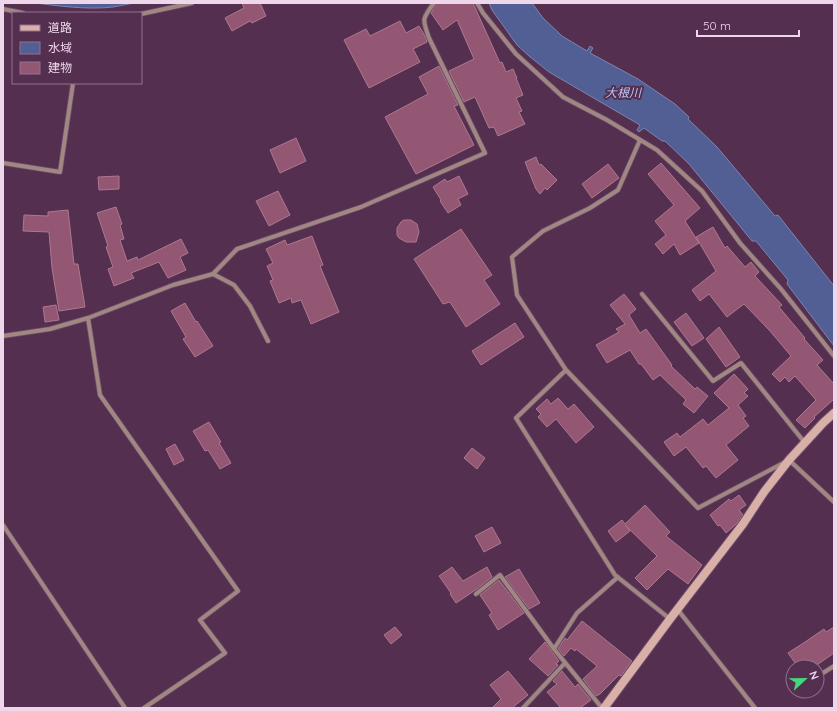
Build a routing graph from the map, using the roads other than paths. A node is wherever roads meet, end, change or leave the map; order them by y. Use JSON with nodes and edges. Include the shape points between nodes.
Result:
{"nodes":[{"id":1,"x":192,"y":3,"type":"edge"},
{"id":2,"x":434,"y":3,"type":"edge"},
{"id":3,"x":477,"y":3,"type":"edge"},
{"id":4,"x":3,"y":9,"type":"edge"},
{"id":5,"x":18,"y":12,"type":"edge"},
{"id":6,"x":142,"y":14,"type":"edge"},
{"id":7,"x":73,"y":84,"type":"edge"},
{"id":8,"x":640,"y":140,"type":"junction"},
{"id":9,"x":3,"y":163,"type":"edge"},
{"id":10,"x":213,"y":274,"type":"junction"},
{"id":11,"x":642,"y":294,"type":"dead end"},
{"id":12,"x":88,"y":318,"type":"junction"},
{"id":13,"x":3,"y":336,"type":"edge"},
{"id":14,"x":268,"y":341,"type":"dead end"},
{"id":15,"x":834,"y":356,"type":"edge"},
{"id":16,"x":566,"y":370,"type":"junction"},
{"id":17,"x":834,"y":413,"type":"edge"},
{"id":18,"x":805,"y":443,"type":"junction"},
{"id":19,"x":789,"y":460,"type":"junction"},
{"id":20,"x":834,"y":502,"type":"edge"},
{"id":21,"x":3,"y":526,"type":"edge"},
{"id":22,"x":618,"y":577,"type":"junction"},
{"id":23,"x":476,"y":594,"type":"dead end"},
{"id":24,"x":678,"y":610,"type":"junction"},
{"id":25,"x":670,"y":619,"type":"junction"},
{"id":26,"x":554,"y":649,"type":"junction"},
{"id":27,"x":565,"y":663,"type":"junction"},
{"id":28,"x":834,"y":666,"type":"edge"},
{"id":29,"x":825,"y":672,"type":"edge"},
{"id":30,"x":125,"y":708,"type":"edge"},
{"id":31,"x":144,"y":708,"type":"edge"},
{"id":32,"x":523,"y":708,"type":"edge"},
{"id":33,"x":603,"y":708,"type":"edge"},
{"id":34,"x":755,"y":708,"type":"edge"}],
"edges":[{"from":1,"to":6,"type":"street"},
{"from":2,"to":10,"type":"street","via":[[424,17],[424,25],[485,153],[361,207],[237,249]]},
{"from":3,"to":8,"type":"street","via":[[516,54],[563,97]]},
{"from":4,"to":5,"type":"street"},
{"from":7,"to":9,"type":"street","via":[[60,172]]},
{"from":8,"to":15,"type":"street","via":[[656,150],[702,191],[740,243],[781,289]]},
{"from":8,"to":16,"type":"street","via":[[618,190],[590,208],[543,231],[512,257],[517,295]]},
{"from":10,"to":12,"type":"street","via":[[173,285]]},
{"from":10,"to":14,"type":"street","via":[[234,285],[250,306]]},
{"from":11,"to":18,"type":"street","via":[[713,381],[741,363]]},
{"from":12,"to":13,"type":"street","via":[[50,329]]},
{"from":12,"to":31,"type":"street","via":[[100,395],[238,591],[200,620],[225,653]]},
{"from":16,"to":19,"type":"street","via":[[698,508]]},
{"from":16,"to":22,"type":"street","via":[[516,418]]},
{"from":17,"to":18,"type":"street"},
{"from":18,"to":19,"type":"street"},
{"from":19,"to":20,"type":"street"},
{"from":19,"to":24,"type":"street"},
{"from":21,"to":30,"type":"street"},
{"from":22,"to":25,"type":"street"},
{"from":22,"to":26,"type":"street","via":[[577,613]]},
{"from":23,"to":26,"type":"street","via":[[500,575]]},
{"from":24,"to":25,"type":"street"},
{"from":24,"to":34,"type":"street"},
{"from":25,"to":33,"type":"street"},
{"from":26,"to":27,"type":"street"},
{"from":27,"to":32,"type":"street"},
{"from":27,"to":33,"type":"street"},
{"from":28,"to":29,"type":"street"}]}
